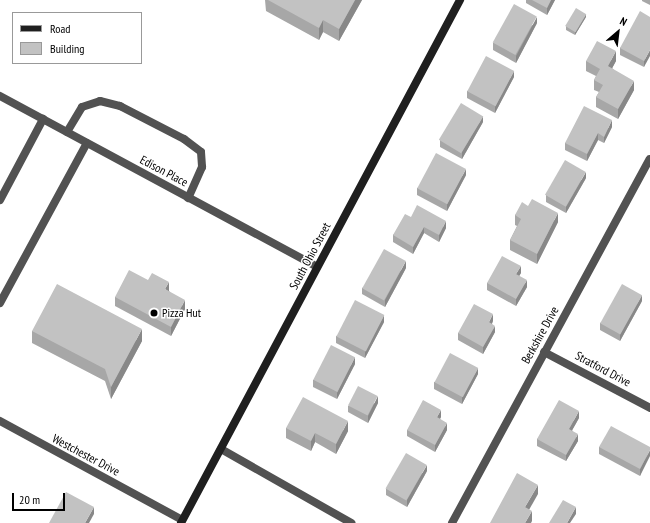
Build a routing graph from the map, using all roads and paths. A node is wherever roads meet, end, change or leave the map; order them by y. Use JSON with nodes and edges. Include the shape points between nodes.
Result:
{"nodes":[{"id":1,"x":460,"y":0,"type":"edge"},
{"id":2,"x":0,"y":96,"type":"edge"},
{"id":3,"x":42,"y":119,"type":"junction"},
{"id":4,"x":67,"y":132,"type":"junction"},
{"id":5,"x":87,"y":143,"type":"junction"},
{"id":6,"x":650,"y":159,"type":"edge"},
{"id":7,"x":188,"y":198,"type":"junction"},
{"id":8,"x":0,"y":200,"type":"edge"},
{"id":9,"x":317,"y":268,"type":"junction"},
{"id":10,"x":0,"y":303,"type":"edge"},
{"id":11,"x":544,"y":352,"type":"junction"},
{"id":12,"x":650,"y":408,"type":"edge"},
{"id":13,"x":0,"y":422,"type":"edge"},
{"id":14,"x":221,"y":449,"type":"junction"},
{"id":15,"x":182,"y":522,"type":"edge"},
{"id":16,"x":351,"y":523,"type":"edge"},
{"id":17,"x":452,"y":523,"type":"edge"}],
"edges":[{"from":1,"to":9,"type":"main road","name":"South Ohio Street"},
{"from":2,"to":3,"type":"street","name":"Edison Place"},
{"from":3,"to":4,"type":"street","name":"Edison Place"},
{"from":3,"to":8,"type":"street"},
{"from":4,"to":5,"type":"street","name":"Edison Place"},
{"from":4,"to":7,"type":"street","via":[[82,106],[100,102],[120,106],[184,139],[200,152],[202,167]]},
{"from":5,"to":7,"type":"street","name":"Edison Place"},
{"from":5,"to":10,"type":"street"},
{"from":6,"to":11,"type":"street","name":"Berkshire Drive"},
{"from":7,"to":9,"type":"street","name":"Edison Place"},
{"from":9,"to":14,"type":"main road","name":"South Ohio Street"},
{"from":11,"to":12,"type":"street","name":"Stratford Drive"},
{"from":11,"to":17,"type":"street","name":"Berkshire Drive"},
{"from":13,"to":15,"type":"street","name":"Westchester Drive"},
{"from":14,"to":15,"type":"main road","name":"South Ohio Street"},
{"from":14,"to":16,"type":"street"}]}
